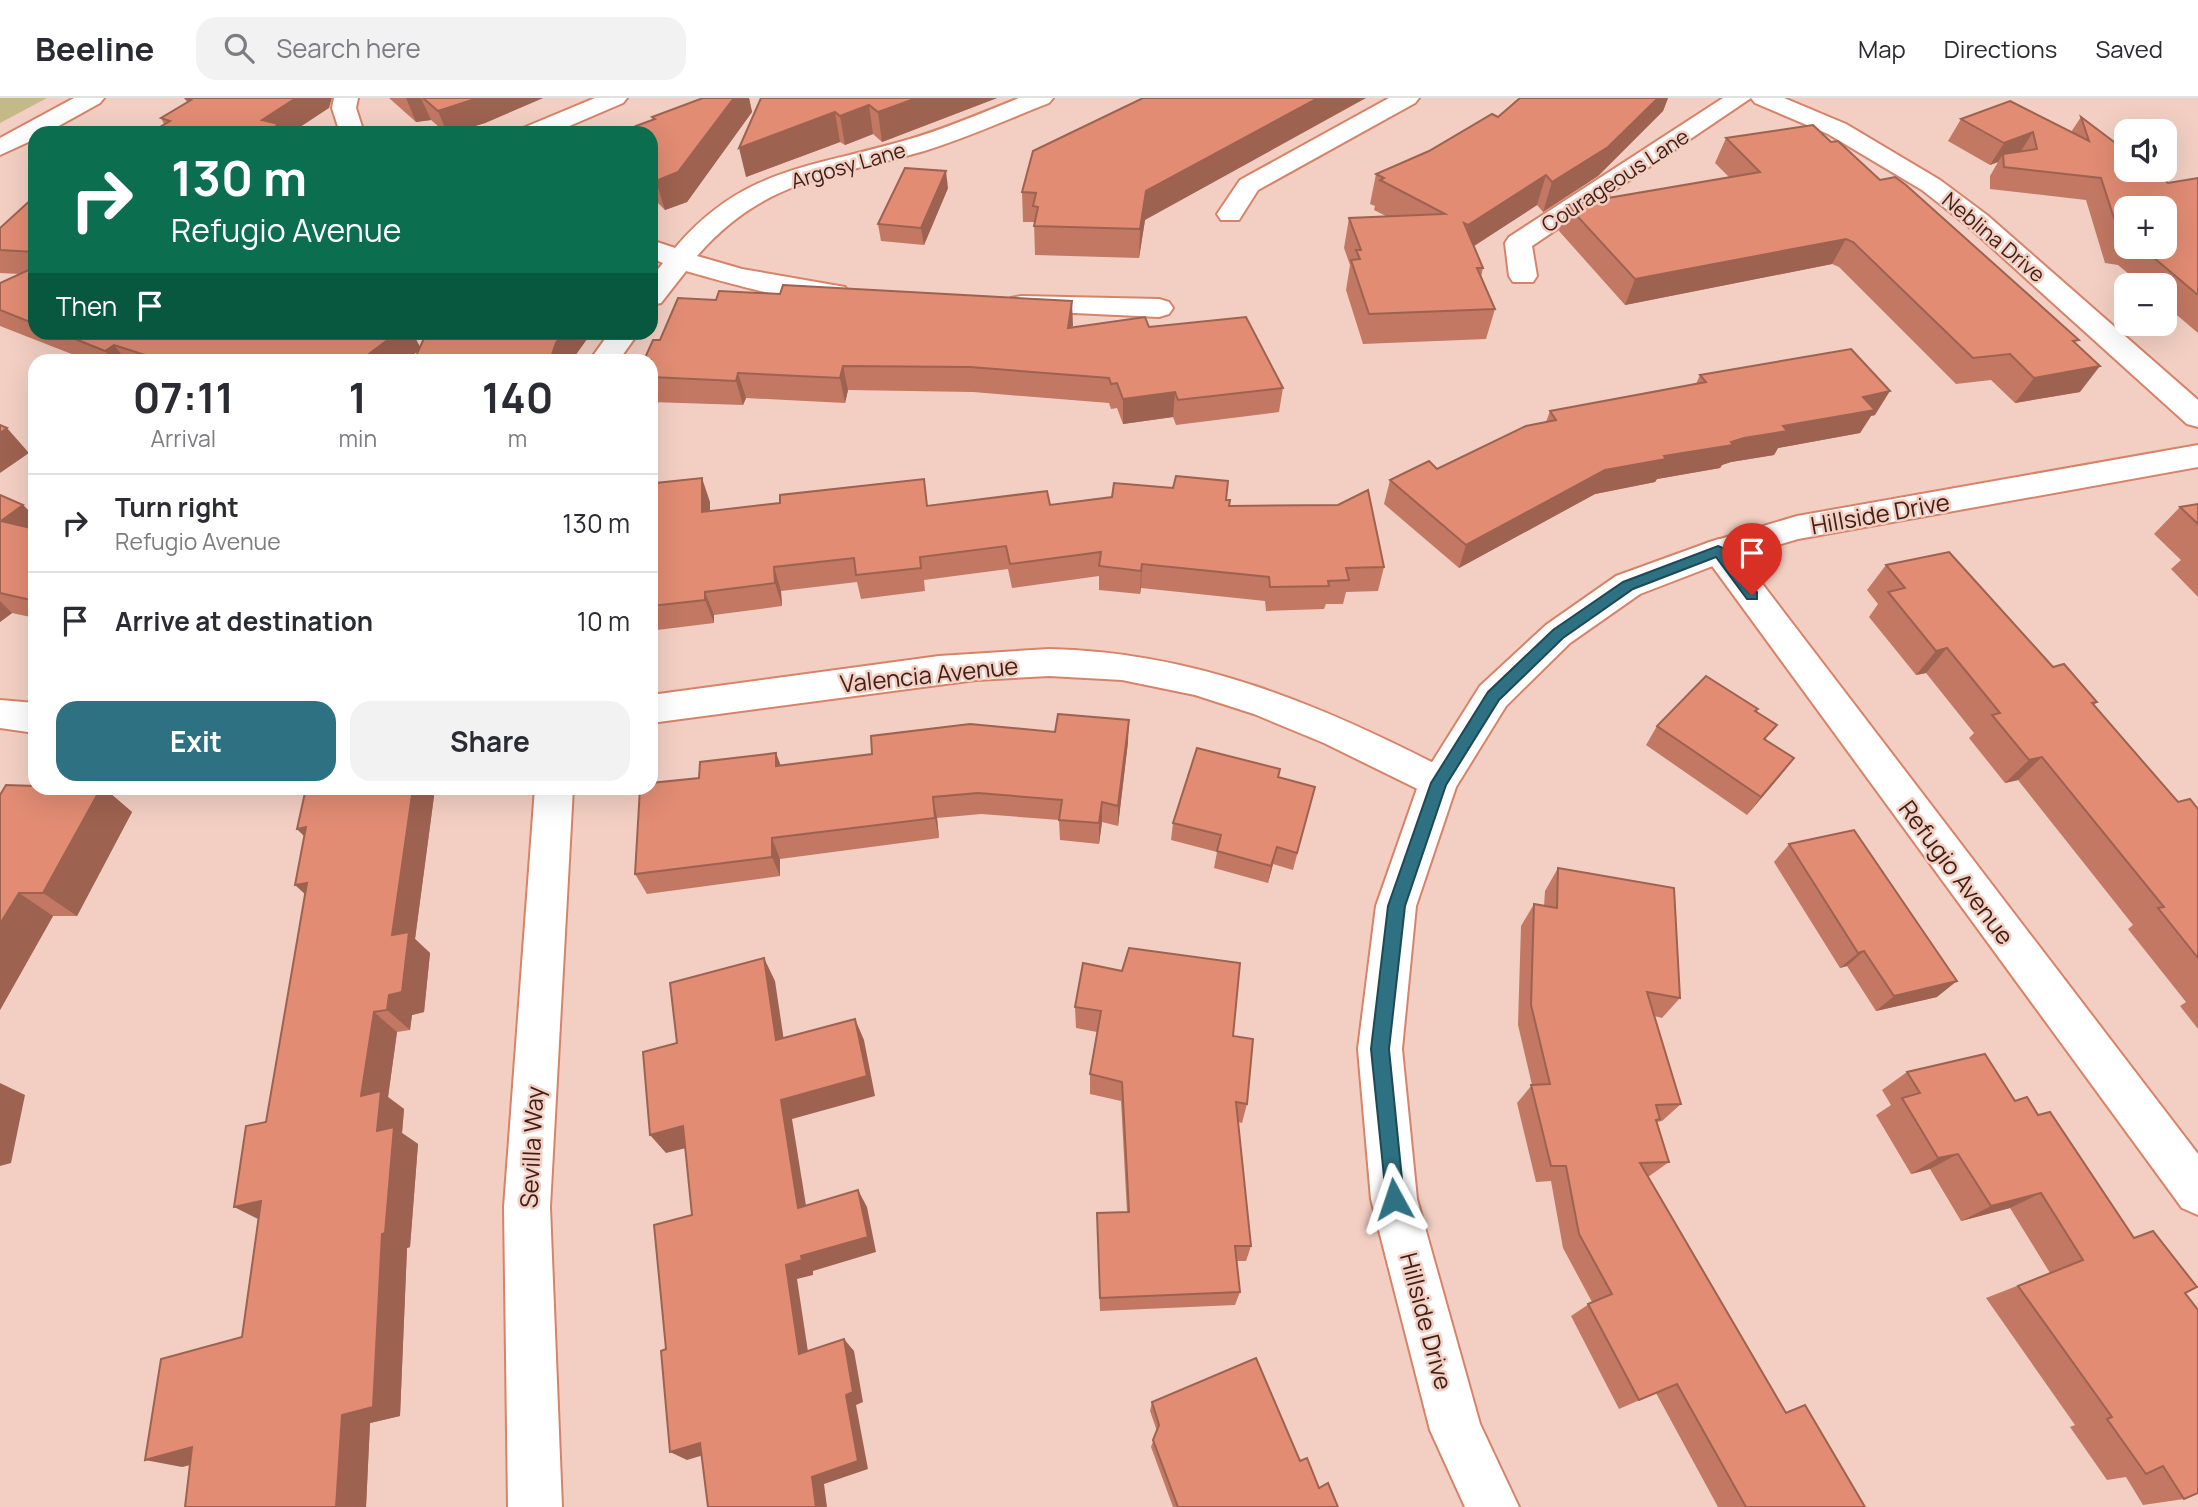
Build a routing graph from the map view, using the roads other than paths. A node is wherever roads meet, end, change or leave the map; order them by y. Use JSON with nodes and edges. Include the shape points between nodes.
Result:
{"nodes":[{"id":1,"x":92,"y":98,"type":"edge"},
{"id":2,"x":346,"y":98,"type":"edge"},
{"id":3,"x":615,"y":98,"type":"edge"},
{"id":4,"x":1041,"y":98,"type":"edge"},
{"id":5,"x":1407,"y":98,"type":"edge"},
{"id":6,"x":1739,"y":98,"type":"edge"},
{"id":7,"x":1763,"y":98,"type":"edge"},
{"id":8,"x":40,"y":126,"type":"edge"},
{"id":9,"x":350,"y":126,"type":"edge"},
{"id":10,"x":549,"y":126,"type":"edge"},
{"id":11,"x":28,"y":133,"type":"edge"},
{"id":12,"x":0,"y":148,"type":"edge"},
{"id":13,"x":1230,"y":214,"type":"dead end"},
{"id":14,"x":658,"y":251,"type":"edge"},
{"id":15,"x":678,"y":261,"type":"junction"},
{"id":16,"x":1523,"y":276,"type":"dead end"},
{"id":17,"x":658,"y":288,"type":"edge"},
{"id":18,"x":865,"y":298,"type":"edge"},
{"id":19,"x":998,"y":304,"type":"edge"},
{"id":20,"x":1159,"y":308,"type":"dead end"},
{"id":21,"x":2198,"y":417,"type":"edge"},
{"id":22,"x":2198,"y":456,"type":"edge"},
{"id":23,"x":1718,"y":551,"type":"junction"},
{"id":24,"x":658,"y":708,"type":"edge"},
{"id":25,"x":0,"y":714,"type":"edge"},
{"id":26,"x":28,"y":717,"type":"edge"},
{"id":27,"x":1438,"y":783,"type":"junction"},
{"id":28,"x":554,"y":795,"type":"edge"},
{"id":29,"x":2198,"y":1192,"type":"edge"},
{"id":30,"x":535,"y":1507,"type":"edge"},
{"id":31,"x":1492,"y":1507,"type":"edge"}],
"edges":[{"from":1,"to":8,"type":"street"},
{"from":2,"to":9,"type":"street"},
{"from":3,"to":10,"type":"street"},
{"from":4,"to":15,"type":"street","name":"Argosy Lane","via":[[913,147],[822,168],[759,191],[729,210]]},
{"from":5,"to":13,"type":"street","via":[[1249,185]]},
{"from":6,"to":16,"type":"street","name":"Courageous Lane","via":[[1518,243]]},
{"from":7,"to":21,"type":"street","name":"Neblina Drive","via":[[1837,129],[1931,185],[1978,221]]},
{"from":11,"to":12,"type":"street"},
{"from":14,"to":15,"type":"street"},
{"from":15,"to":17,"type":"street","name":"Argosy Lane"},
{"from":15,"to":18,"type":"street","via":[[790,287]]},
{"from":19,"to":20,"type":"street"},
{"from":22,"to":23,"type":"street","name":"Hillside Drive","via":[[1797,528]]},
{"from":23,"to":27,"type":"street","name":"Hillside Drive","via":[[1628,585],[1558,634],[1493,696]]},
{"from":23,"to":29,"type":"street","name":"Refugio Avenue"},
{"from":24,"to":27,"type":"street","name":"Valencia Avenue","via":[[978,664],[1075,662],[1157,672],[1227,690],[1361,742]]},
{"from":25,"to":26,"type":"street"},
{"from":27,"to":31,"type":"street","name":"Hillside Drive","via":[[1396,906],[1380,1049],[1394,1199],[1456,1430]]},
{"from":28,"to":30,"type":"street","name":"Sevilla Way","via":[[527,1207]]}]}
